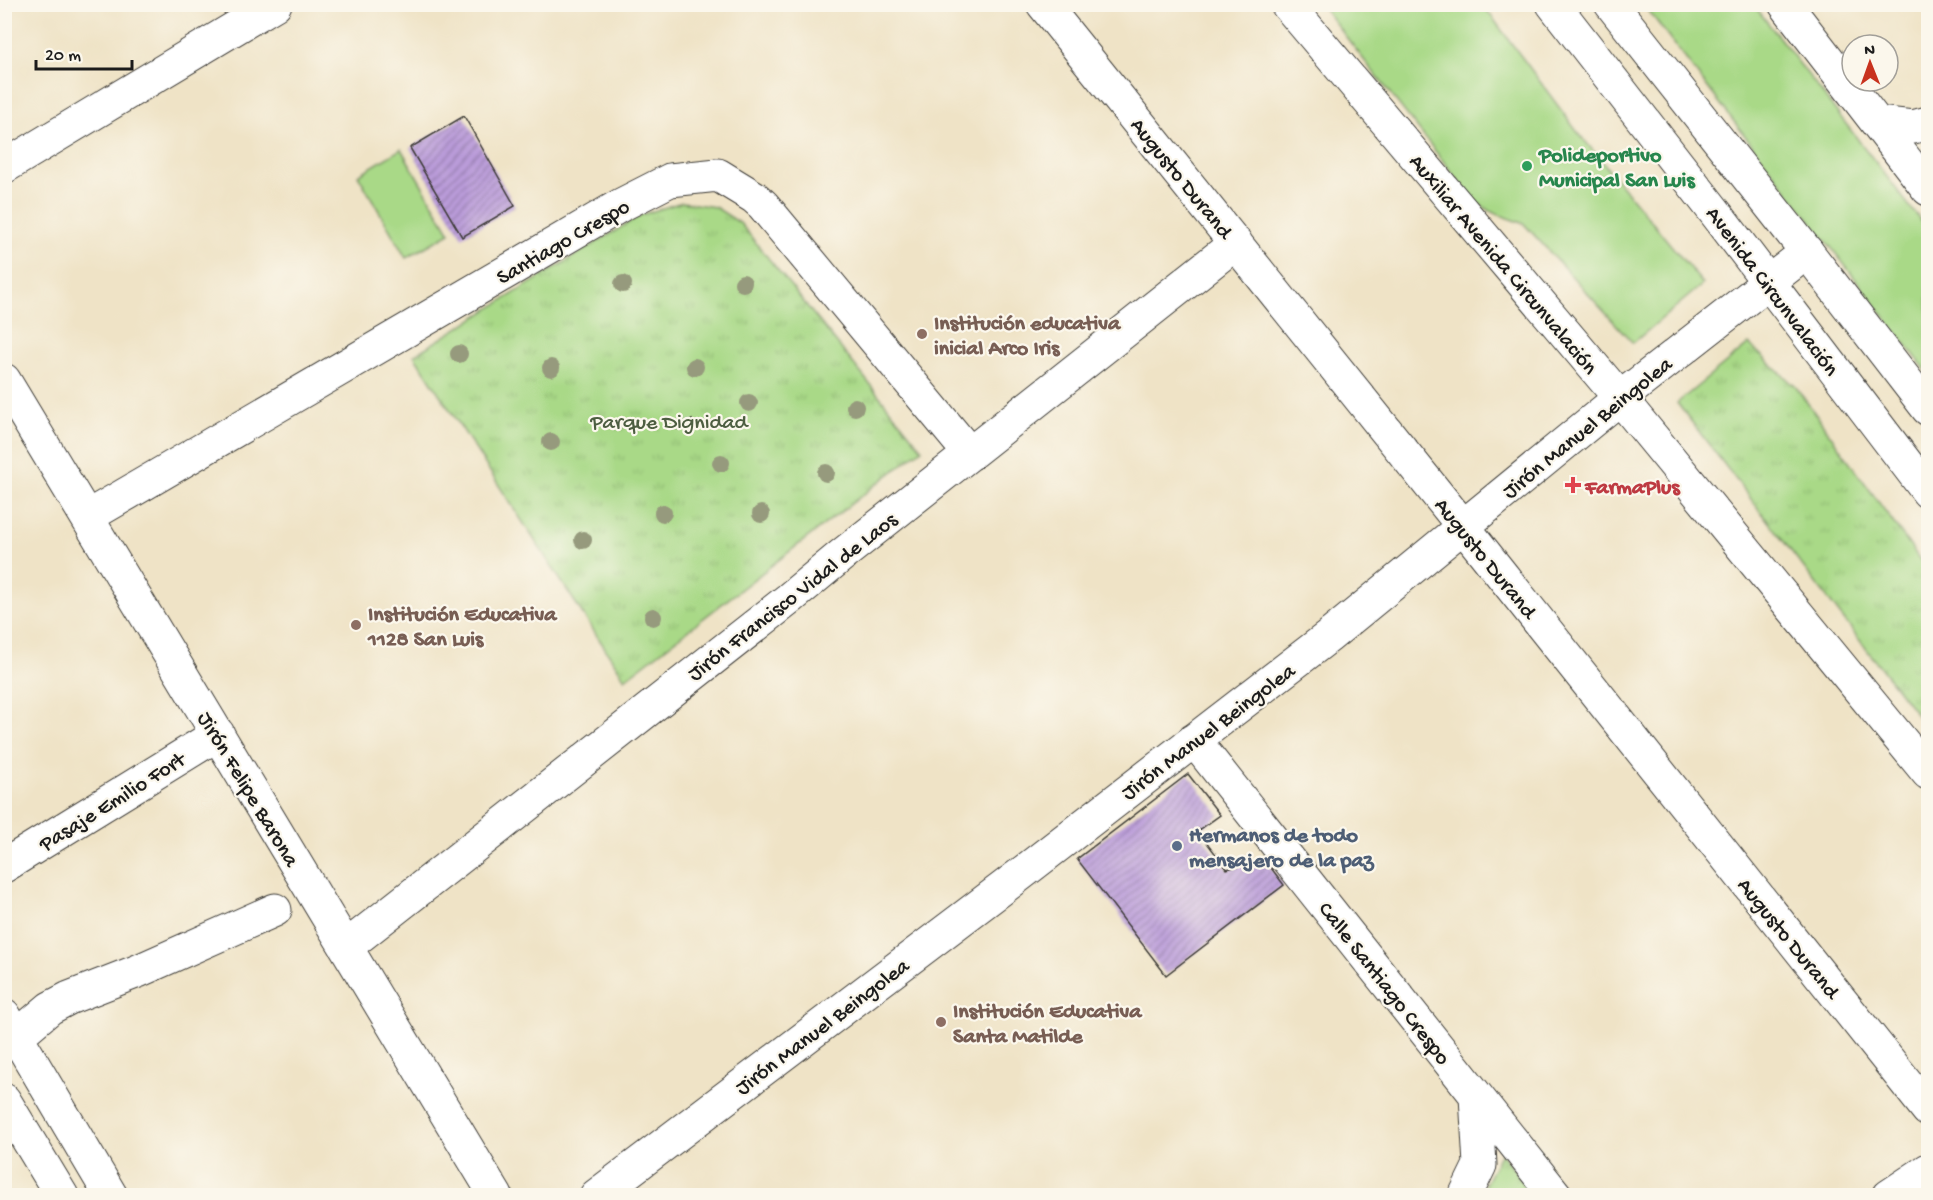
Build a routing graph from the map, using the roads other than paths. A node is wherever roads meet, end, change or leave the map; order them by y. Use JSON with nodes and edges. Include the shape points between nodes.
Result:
{"nodes":[{"id":1,"x":275,"y":4,"type":"edge"},
{"id":2,"x":1043,"y":4,"type":"edge"},
{"id":3,"x":1287,"y":4,"type":"edge"},
{"id":4,"x":1553,"y":4,"type":"edge"},
{"id":5,"x":1611,"y":4,"type":"edge"},
{"id":6,"x":1785,"y":4,"type":"edge"},
{"id":7,"x":1877,"y":123,"type":"junction"},
{"id":8,"x":1929,"y":123,"type":"edge"},
{"id":9,"x":4,"y":167,"type":"edge"},
{"id":10,"x":1929,"y":189,"type":"edge"},
{"id":11,"x":1236,"y":243,"type":"junction"},
{"id":12,"x":1807,"y":252,"type":"junction"},
{"id":13,"x":1768,"y":281,"type":"junction"},
{"id":14,"x":4,"y":380,"type":"edge"},
{"id":15,"x":1620,"y":398,"type":"junction"},
{"id":16,"x":1929,"y":409,"type":"edge"},
{"id":17,"x":970,"y":454,"type":"junction"},
{"id":18,"x":1929,"y":492,"type":"edge"},
{"id":19,"x":87,"y":517,"type":"junction"},
{"id":20,"x":1462,"y":525,"type":"junction"},
{"id":21,"x":218,"y":734,"type":"junction"},
{"id":22,"x":1194,"y":740,"type":"junction"},
{"id":23,"x":1929,"y":773,"type":"edge"},
{"id":24,"x":4,"y":866,"type":"edge"},
{"id":25,"x":275,"y":910,"type":"dead end"},
{"id":26,"x":346,"y":947,"type":"junction"},
{"id":27,"x":9,"y":1031,"type":"edge"},
{"id":28,"x":1476,"y":1096,"type":"junction"},
{"id":29,"x":4,"y":1100,"type":"edge"},
{"id":30,"x":1929,"y":1110,"type":"edge"},
{"id":31,"x":1929,"y":1170,"type":"edge"},
{"id":32,"x":62,"y":1196,"type":"edge"},
{"id":33,"x":111,"y":1196,"type":"edge"},
{"id":34,"x":496,"y":1196,"type":"edge"},
{"id":35,"x":596,"y":1196,"type":"edge"},
{"id":36,"x":1465,"y":1196,"type":"edge"},
{"id":37,"x":1556,"y":1196,"type":"edge"},
{"id":38,"x":1889,"y":1196,"type":"edge"}],
"edges":[{"from":1,"to":9,"type":"street"},
{"from":2,"to":11,"type":"street","name":"Augusto Durand"},
{"from":3,"to":15,"type":"street","name":"Auxiliar Avenida Circunvalación"},
{"from":4,"to":13,"type":"street","name":"Avenida Circunvalación"},
{"from":5,"to":12,"type":"street"},
{"from":6,"to":7,"type":"street"},
{"from":7,"to":8,"type":"street","via":[[1913,127]]},
{"from":7,"to":10,"type":"street"},
{"from":11,"to":17,"type":"street","name":"Jirón Francisco Vidal de Laos"},
{"from":11,"to":20,"type":"street","name":"Augusto Durand"},
{"from":12,"to":13,"type":"street","name":"Jirón Manuel Beingolea"},
{"from":12,"to":16,"type":"street"},
{"from":13,"to":15,"type":"street","name":"Jirón Manuel Beingolea"},
{"from":13,"to":18,"type":"street","name":"Avenida Circunvalación"},
{"from":14,"to":19,"type":"street","name":"Jirón Felipe Barona"},
{"from":15,"to":20,"type":"street","name":"Jirón Manuel Beingolea"},
{"from":15,"to":23,"type":"street","name":"Auxiliar Avenida Circunvalación"},
{"from":17,"to":19,"type":"street","name":"Santiago Crespo","via":[[763,205],[718,175],[670,180],[621,205]]},
{"from":17,"to":26,"type":"street","name":"Jirón Francisco Vidal de Laos"},
{"from":19,"to":21,"type":"street","name":"Jirón Felipe Barona"},
{"from":20,"to":22,"type":"street","name":"Jirón Manuel Beingolea","via":[[1328,637]]},
{"from":20,"to":30,"type":"street","name":"Augusto Durand"},
{"from":21,"to":24,"type":"street","name":"Pasaje Emilio Fort"},
{"from":21,"to":26,"type":"street","name":"Jirón Felipe Barona"},
{"from":22,"to":28,"type":"street","name":"Calle Santiago Crespo"},
{"from":22,"to":35,"type":"street","name":"Jirón Manuel Beingolea"},
{"from":25,"to":27,"type":"street","via":[[69,998]]},
{"from":26,"to":34,"type":"street","name":"Jirón Felipe Barona"},
{"from":27,"to":33,"type":"street"},
{"from":28,"to":36,"type":"street","via":[[1480,1165]]},
{"from":28,"to":37,"type":"street","name":"Calle Santiago Crespo"},
{"from":29,"to":32,"type":"street"},
{"from":31,"to":38,"type":"street"}]}
